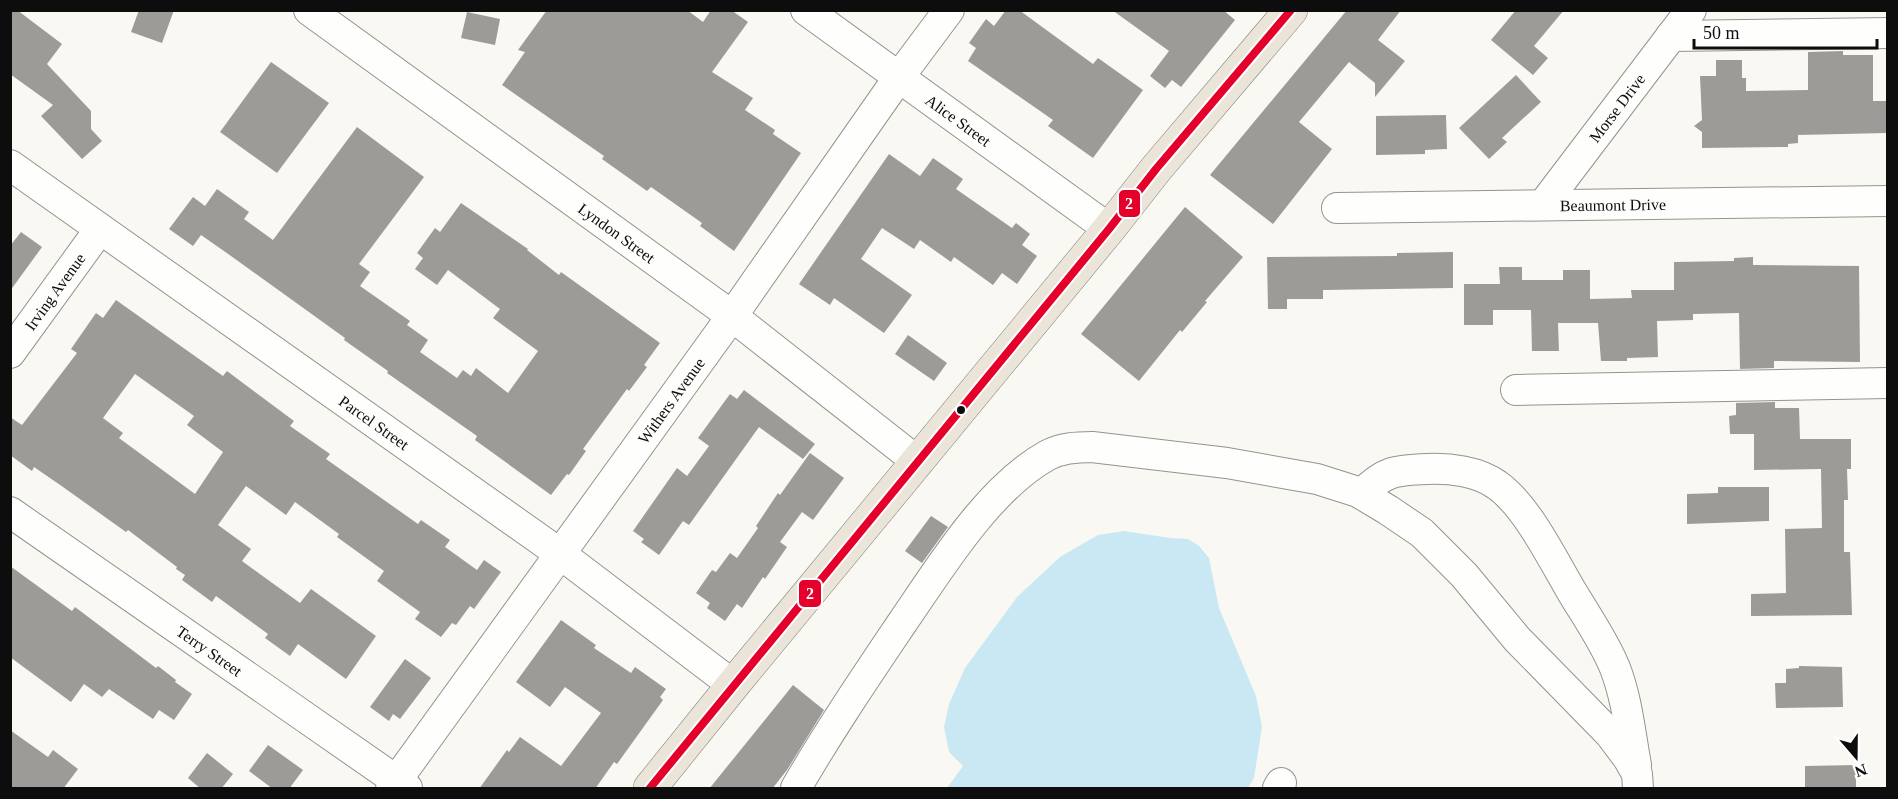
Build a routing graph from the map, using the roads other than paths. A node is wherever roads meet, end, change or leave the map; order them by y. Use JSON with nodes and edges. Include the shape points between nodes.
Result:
{"nodes":[{"id":1,"x":309,"y":10,"type":"edge"},
{"id":2,"x":806,"y":10,"type":"edge"},
{"id":3,"x":949,"y":10,"type":"edge"},
{"id":4,"x":1691,"y":10,"type":"edge"},
{"id":5,"x":1287,"y":12,"type":"edge"},
{"id":6,"x":1887,"y":33,"type":"edge"},
{"id":7,"x":1671,"y":36,"type":"junction"},
{"id":8,"x":899,"y":77,"type":"junction"},
{"id":9,"x":10,"y":165,"type":"edge"},
{"id":10,"x":1887,"y":201,"type":"edge"},
{"id":11,"x":1543,"y":205,"type":"junction"},
{"id":12,"x":1337,"y":208,"type":"dead end"},
{"id":13,"x":100,"y":229,"type":"junction"},
{"id":14,"x":1109,"y":229,"type":"junction"},
{"id":15,"x":732,"y":316,"type":"junction"},
{"id":16,"x":10,"y":353,"type":"edge"},
{"id":17,"x":1887,"y":383,"type":"edge"},
{"id":18,"x":1516,"y":390,"type":"dead end"},
{"id":19,"x":918,"y":462,"type":"junction"},
{"id":20,"x":1362,"y":494,"type":"junction"},
{"id":21,"x":10,"y":512,"type":"edge"},
{"id":22,"x":559,"y":553,"type":"junction"},
{"id":23,"x":733,"y":685,"type":"junction"},
{"id":24,"x":1637,"y":781,"type":"edge"},
{"id":25,"x":398,"y":786,"type":"edge"},
{"id":26,"x":650,"y":789,"type":"edge"},
{"id":27,"x":796,"y":789,"type":"edge"}],
"edges":[{"from":1,"to":15,"type":"street","name":"Lyndon Street"},
{"from":2,"to":8,"type":"street","name":"Alice Street"},
{"from":3,"to":8,"type":"street","name":"Withers Avenue"},
{"from":4,"to":7,"type":"street","name":"Morse Drive"},
{"from":5,"to":14,"type":"main road"},
{"from":6,"to":7,"type":"street"},
{"from":7,"to":11,"type":"street","name":"Morse Drive"},
{"from":8,"to":14,"type":"street","name":"Alice Street"},
{"from":8,"to":15,"type":"street","name":"Withers Avenue"},
{"from":9,"to":13,"type":"street","name":"Parcel Street"},
{"from":10,"to":11,"type":"street","name":"Beaumont Drive"},
{"from":11,"to":12,"type":"street","name":"Beaumont Drive"},
{"from":13,"to":16,"type":"street","name":"Irving Avenue"},
{"from":13,"to":22,"type":"street","name":"Parcel Street"},
{"from":14,"to":19,"type":"main road"},
{"from":15,"to":19,"type":"street","name":"Lyndon Street"},
{"from":15,"to":22,"type":"street","name":"Withers Avenue"},
{"from":17,"to":18,"type":"street"},
{"from":19,"to":23,"type":"main road"},
{"from":20,"to":24,"type":"street","via":[[1422,533],[1464,575],[1517,639],[1610,734],[1628,758]]},
{"from":20,"to":24,"type":"street","via":[[1375,481],[1398,470],[1441,468],[1489,480],[1516,502],[1594,626],[1615,667],[1625,698]]},
{"from":20,"to":27,"type":"street","via":[[1317,479],[1227,463],[1092,447],[1070,447],[1049,454],[987,504],[829,731]]},
{"from":21,"to":25,"type":"street","name":"Terry Street"},
{"from":22,"to":23,"type":"street","name":"Parcel Street"},
{"from":22,"to":25,"type":"street","name":"Withers Avenue"},
{"from":23,"to":26,"type":"main road"}]}
